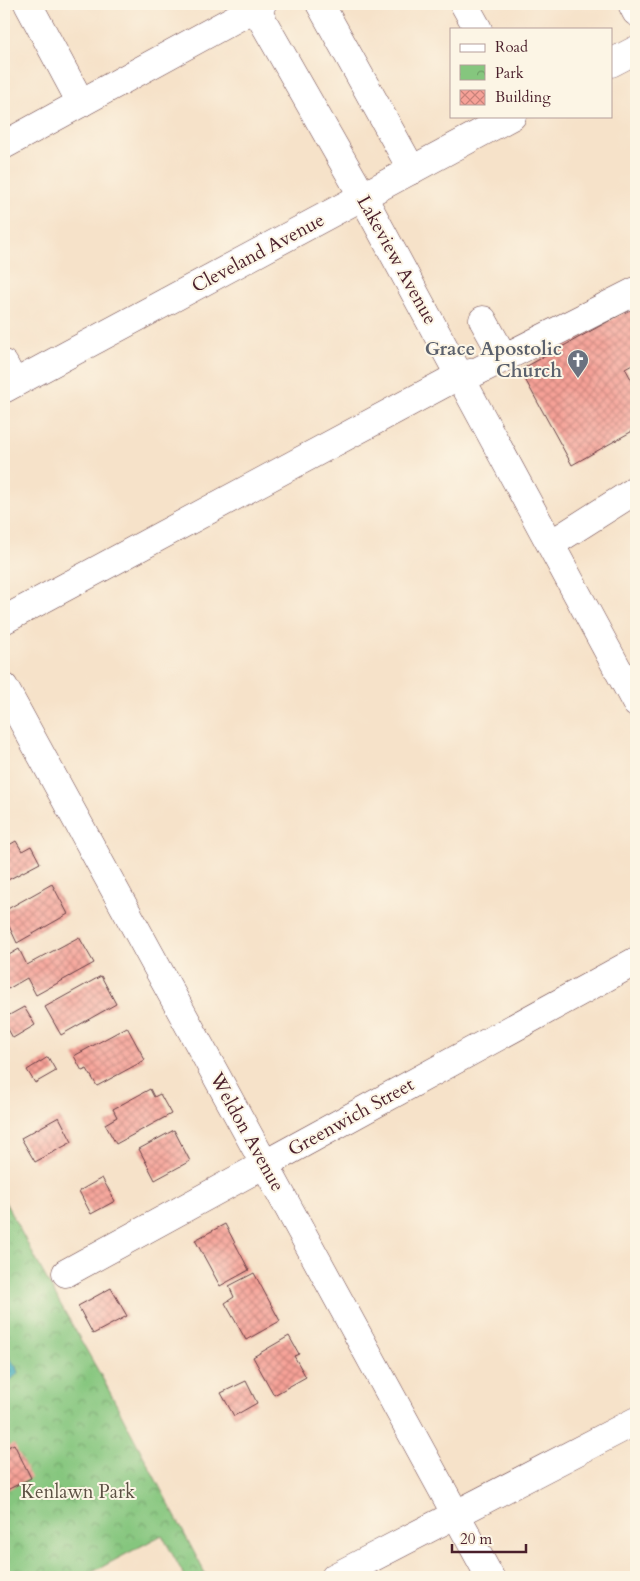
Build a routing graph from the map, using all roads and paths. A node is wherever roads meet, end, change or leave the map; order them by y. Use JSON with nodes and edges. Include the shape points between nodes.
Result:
{"nodes":[{"id":1,"x":28,"y":4,"type":"edge"},
{"id":2,"x":320,"y":4,"type":"edge"},
{"id":3,"x":464,"y":4,"type":"edge"},
{"id":4,"x":632,"y":4,"type":"edge"},
{"id":5,"x":257,"y":5,"type":"edge"},
{"id":6,"x":636,"y":12,"type":"edge"},
{"id":7,"x":477,"y":28,"type":"edge"},
{"id":8,"x":636,"y":50,"type":"edge"},
{"id":9,"x":612,"y":62,"type":"edge"},
{"id":10,"x":81,"y":103,"type":"junction"},
{"id":11,"x":508,"y":118,"type":"edge"},
{"id":12,"x":4,"y":145,"type":"edge"},
{"id":13,"x":412,"y":170,"type":"junction"},
{"id":14,"x":362,"y":196,"type":"junction"},
{"id":15,"x":636,"y":291,"type":"edge"},
{"id":16,"x":483,"y":320,"type":"dead end"},
{"id":17,"x":504,"y":358,"type":"junction"},
{"id":18,"x":460,"y":375,"type":"junction"},
{"id":19,"x":7,"y":379,"type":"edge"},
{"id":20,"x":636,"y":490,"type":"edge"},
{"id":21,"x":551,"y":544,"type":"junction"},
{"id":22,"x":4,"y":620,"type":"edge"},
{"id":23,"x":4,"y":687,"type":"edge"},
{"id":24,"x":636,"y":703,"type":"edge"},
{"id":25,"x":636,"y":961,"type":"edge"},
{"id":26,"x":264,"y":1164,"type":"junction"},
{"id":27,"x":66,"y":1273,"type":"dead end"},
{"id":28,"x":636,"y":1421,"type":"edge"},
{"id":29,"x":456,"y":1516,"type":"junction"},
{"id":30,"x":335,"y":1577,"type":"edge"},
{"id":31,"x":490,"y":1577,"type":"edge"}],
"edges":[{"from":1,"to":10,"type":"street"},
{"from":2,"to":13,"type":"street"},
{"from":3,"to":7,"type":"street"},
{"from":4,"to":6,"type":"street"},
{"from":5,"to":10,"type":"street"},
{"from":5,"to":14,"type":"street","name":"Lakeview Avenue"},
{"from":8,"to":9,"type":"street"},
{"from":10,"to":12,"type":"street"},
{"from":11,"to":13,"type":"street","name":"Cleveland Avenue"},
{"from":13,"to":14,"type":"street","name":"Cleveland Avenue"},
{"from":14,"to":18,"type":"street","name":"Lakeview Avenue"},
{"from":14,"to":19,"type":"street","name":"Cleveland Avenue"},
{"from":15,"to":17,"type":"street"},
{"from":16,"to":17,"type":"street"},
{"from":17,"to":18,"type":"street","via":[[473,373]]},
{"from":18,"to":21,"type":"street","name":"Lakeview Avenue"},
{"from":18,"to":22,"type":"street"},
{"from":20,"to":21,"type":"street"},
{"from":21,"to":24,"type":"street","name":"Lakeview Avenue"},
{"from":23,"to":26,"type":"street","name":"Weldon Avenue"},
{"from":25,"to":26,"type":"street","name":"Greenwich Street"},
{"from":26,"to":27,"type":"street","name":"Greenwich Street"},
{"from":26,"to":29,"type":"street","name":"Weldon Avenue"},
{"from":28,"to":29,"type":"street"},
{"from":29,"to":30,"type":"street"},
{"from":29,"to":31,"type":"street","name":"Weldon Avenue"}]}
